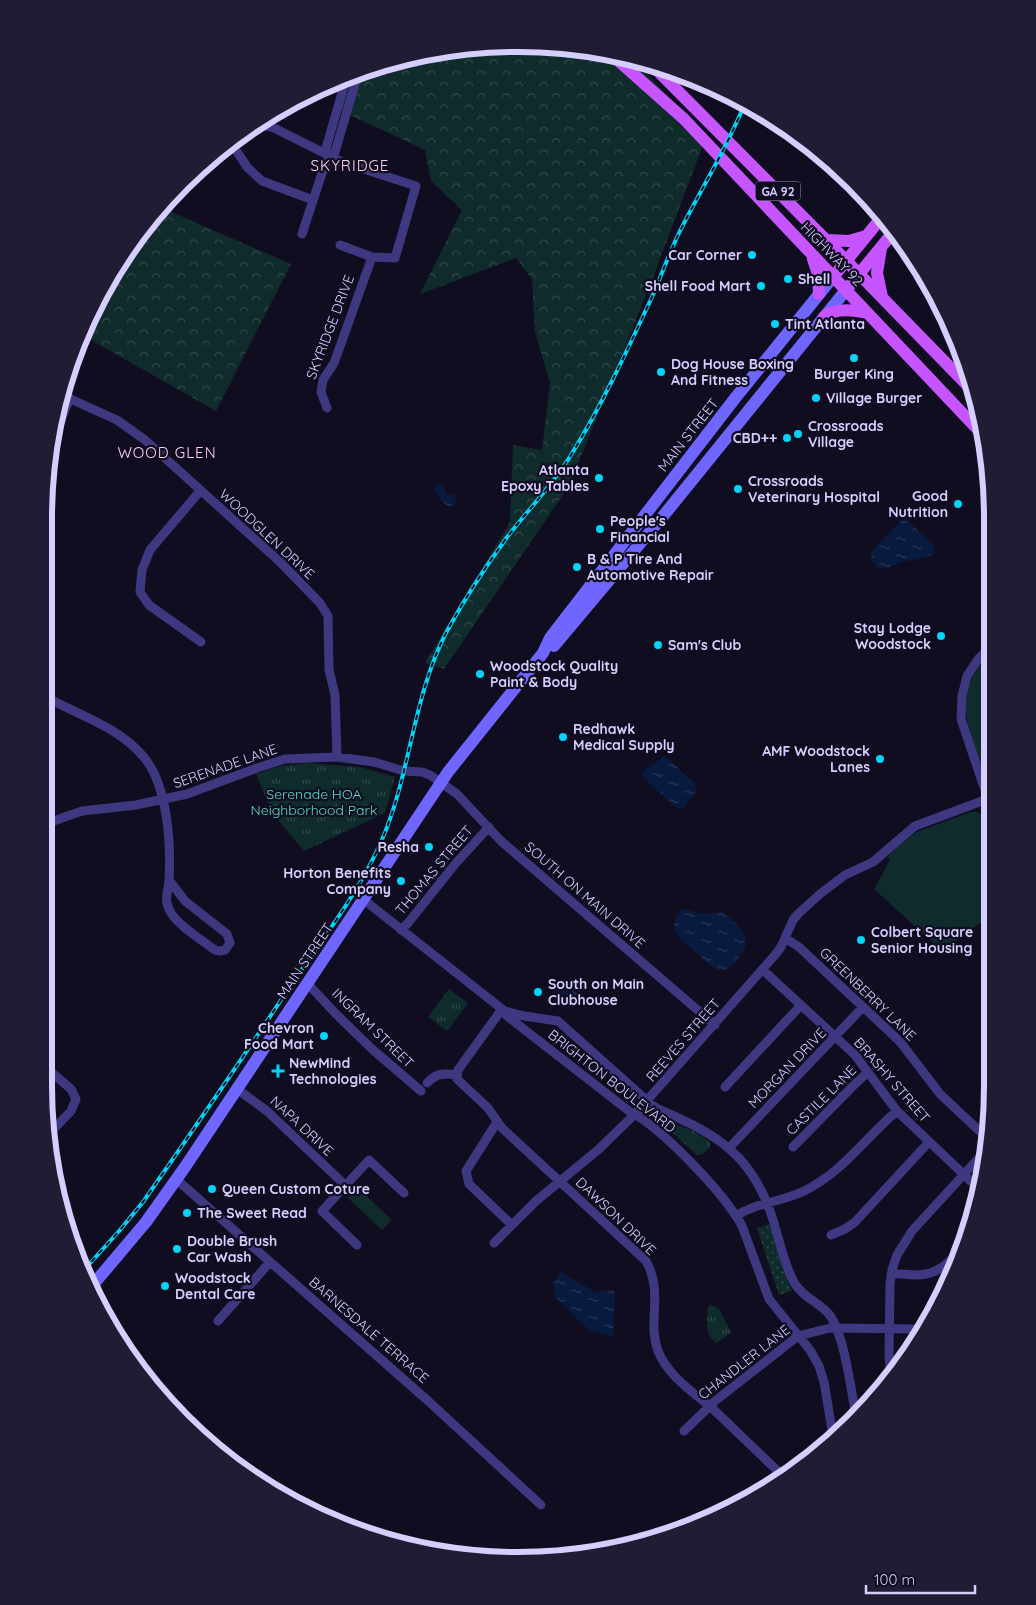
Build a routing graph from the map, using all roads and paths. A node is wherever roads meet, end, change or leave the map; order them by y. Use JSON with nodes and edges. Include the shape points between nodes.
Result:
{"nodes":[{"id":1,"x":623,"y":64,"type":"edge"},
{"id":2,"x":663,"y":76,"type":"edge"},
{"id":3,"x":356,"y":82,"type":"edge"},
{"id":4,"x":344,"y":86,"type":"edge"},
{"id":5,"x":681,"y":94,"type":"junction"},
{"id":6,"x":670,"y":106,"type":"junction"},
{"id":7,"x":267,"y":126,"type":"edge"},
{"id":8,"x":235,"y":149,"type":"edge"},
{"id":9,"x":328,"y":155,"type":"junction"},
{"id":10,"x":313,"y":200,"type":"junction"},
{"id":11,"x":877,"y":223,"type":"edge"},
{"id":12,"x":302,"y":234,"type":"dead end"},
{"id":13,"x":866,"y":236,"type":"junction"},
{"id":14,"x":889,"y":237,"type":"edge"},
{"id":15,"x":827,"y":240,"type":"junction"},
{"id":16,"x":340,"y":245,"type":"dead end"},
{"id":17,"x":881,"y":246,"type":"junction"},
{"id":18,"x":810,"y":253,"type":"junction"},
{"id":19,"x":372,"y":257,"type":"junction"},
{"id":20,"x":846,"y":261,"type":"junction"},
{"id":21,"x":859,"y":274,"type":"junction"},
{"id":22,"x":833,"y":277,"type":"junction"},
{"id":23,"x":846,"y":290,"type":"junction"},
{"id":24,"x":819,"y":294,"type":"junction"},
{"id":25,"x":883,"y":299,"type":"junction"},
{"id":26,"x":867,"y":313,"type":"junction"},
{"id":27,"x":824,"y":317,"type":"junction"},
{"id":28,"x":963,"y":380,"type":"edge"},
{"id":29,"x":68,"y":397,"type":"edge"},
{"id":30,"x":327,"y":408,"type":"dead end"},
{"id":31,"x":975,"y":428,"type":"edge"},
{"id":32,"x":200,"y":491,"type":"junction"},
{"id":33,"x":201,"y":642,"type":"dead end"},
{"id":34,"x":543,"y":653,"type":"junction"},
{"id":35,"x":984,"y":653,"type":"edge"},
{"id":36,"x":52,"y":700,"type":"edge"},
{"id":37,"x":337,"y":757,"type":"junction"},
{"id":38,"x":442,"y":783,"type":"junction"},
{"id":39,"x":984,"y":784,"type":"edge"},
{"id":40,"x":163,"y":800,"type":"junction"},
{"id":41,"x":984,"y":802,"type":"edge"},
{"id":42,"x":52,"y":822,"type":"edge"},
{"id":43,"x":489,"y":827,"type":"junction"},
{"id":44,"x":169,"y":880,"type":"junction"},
{"id":45,"x":364,"y":900,"type":"junction"},
{"id":46,"x":401,"y":930,"type":"junction"},
{"id":47,"x":785,"y":938,"type":"junction"},
{"id":48,"x":763,"y":970,"type":"junction"},
{"id":49,"x":307,"y":983,"type":"junction"},
{"id":50,"x":801,"y":1005,"type":"junction"},
{"id":51,"x":864,"y":1007,"type":"junction"},
{"id":52,"x":503,"y":1010,"type":"junction"},
{"id":53,"x":714,"y":1025,"type":"junction"},
{"id":54,"x":836,"y":1037,"type":"junction"},
{"id":55,"x":868,"y":1072,"type":"junction"},
{"id":56,"x":52,"y":1073,"type":"edge"},
{"id":57,"x":456,"y":1075,"type":"junction"},
{"id":58,"x":427,"y":1083,"type":"dead end"},
{"id":59,"x":724,"y":1087,"type":"dead end"},
{"id":60,"x":237,"y":1088,"type":"junction"},
{"id":61,"x":421,"y":1091,"type":"dead end"},
{"id":62,"x":648,"y":1101,"type":"junction"},
{"id":63,"x":897,"y":1111,"type":"junction"},
{"id":64,"x":635,"y":1114,"type":"junction"},
{"id":65,"x":497,"y":1122,"type":"junction"},
{"id":66,"x":54,"y":1129,"type":"edge"},
{"id":67,"x":981,"y":1133,"type":"edge"},
{"id":68,"x":929,"y":1142,"type":"junction"},
{"id":69,"x":793,"y":1147,"type":"dead end"},
{"id":70,"x":729,"y":1148,"type":"junction"},
{"id":71,"x":978,"y":1159,"type":"edge"},
{"id":72,"x":963,"y":1175,"type":"junction"},
{"id":73,"x":176,"y":1180,"type":"junction"},
{"id":74,"x":560,"y":1181,"type":"junction"},
{"id":75,"x":974,"y":1184,"type":"edge"},
{"id":76,"x":345,"y":1185,"type":"junction"},
{"id":77,"x":404,"y":1192,"type":"dead end"},
{"id":78,"x":768,"y":1203,"type":"junction"},
{"id":79,"x":736,"y":1216,"type":"junction"},
{"id":80,"x":512,"y":1225,"type":"junction"},
{"id":81,"x":831,"y":1235,"type":"dead end"},
{"id":82,"x":494,"y":1243,"type":"dead end"},
{"id":83,"x":357,"y":1245,"type":"dead end"},
{"id":84,"x":950,"y":1261,"type":"edge"},
{"id":85,"x":270,"y":1262,"type":"junction"},
{"id":86,"x":946,"y":1265,"type":"joint"},
{"id":87,"x":892,"y":1274,"type":"junction"},
{"id":88,"x":96,"y":1282,"type":"edge"},
{"id":89,"x":218,"y":1320,"type":"dead end"},
{"id":90,"x":836,"y":1328,"type":"junction"},
{"id":91,"x":889,"y":1329,"type":"junction"},
{"id":92,"x":915,"y":1329,"type":"edge"},
{"id":93,"x":798,"y":1336,"type":"junction"},
{"id":94,"x":891,"y":1365,"type":"edge"},
{"id":95,"x":709,"y":1406,"type":"junction"},
{"id":96,"x":854,"y":1408,"type":"edge"},
{"id":97,"x":832,"y":1430,"type":"edge"},
{"id":98,"x":684,"y":1431,"type":"dead end"},
{"id":99,"x":779,"y":1472,"type":"edge"},
{"id":100,"x":541,"y":1505,"type":"dead end"}],
"edges":[{"from":1,"to":6,"type":"main road","name":"HIGHWAY 92","number":"GA 92"},
{"from":2,"to":5,"type":"main road","name":"HIGHWAY 92","number":"GA 92"},
{"from":3,"to":9,"type":"street","via":[[335,152]]},
{"from":4,"to":9,"type":"street","via":[[326,148]]},
{"from":5,"to":6,"type":"main road"},
{"from":5,"to":15,"type":"main road","name":"HIGHWAY 92","number":"GA 92"},
{"from":6,"to":18,"type":"main road","name":"HIGHWAY 92","number":"GA 92"},
{"from":7,"to":9,"type":"street"},
{"from":8,"to":10,"type":"street","via":[[247,167],[262,181]]},
{"from":9,"to":10,"type":"street"},
{"from":9,"to":19,"type":"street","via":[[416,186],[395,258]]},
{"from":10,"to":12,"type":"street"},
{"from":11,"to":13,"type":"main road","name":"MAIN STREET"},
{"from":13,"to":15,"type":"main road","via":[[849,242]]},
{"from":13,"to":20,"type":"main road","name":"MAIN STREET"},
{"from":14,"to":17,"type":"main road","name":"MAIN STREET"},
{"from":15,"to":20,"type":"main road","name":"HIGHWAY 92","number":"GA 92"},
{"from":16,"to":19,"type":"street"},
{"from":17,"to":21,"type":"main road","name":"MAIN STREET"},
{"from":17,"to":25,"type":"main road","via":[[877,278]]},
{"from":18,"to":22,"type":"main road","name":"HIGHWAY 92","number":"GA 92"},
{"from":18,"to":24,"type":"main road","via":[[818,274]]},
{"from":19,"to":30,"type":"street","name":"SKYRIDGE DRIVE","via":[[340,348],[323,380],[321,392]]},
{"from":20,"to":21,"type":"main road","name":"HIGHWAY 92","number":"GA 92"},
{"from":20,"to":22,"type":"main road","name":"MAIN STREET"},
{"from":21,"to":23,"type":"main road","name":"MAIN STREET"},
{"from":21,"to":25,"type":"main road","name":"HIGHWAY 92","number":"GA 92"},
{"from":22,"to":23,"type":"main road","name":"HIGHWAY 92","number":"GA 92"},
{"from":22,"to":24,"type":"main road","name":"MAIN STREET"},
{"from":23,"to":26,"type":"main road","name":"HIGHWAY 92","number":"GA 92"},
{"from":23,"to":27,"type":"main road","name":"MAIN STREET"},
{"from":24,"to":34,"type":"main road","name":"MAIN STREET","via":[[611,558],[550,638]]},
{"from":25,"to":28,"type":"main road","name":"HIGHWAY 92","number":"GA 92"},
{"from":26,"to":27,"type":"main road","via":[[840,311]]},
{"from":26,"to":31,"type":"main road","name":"HIGHWAY 92","number":"GA 92"},
{"from":27,"to":34,"type":"main road","name":"MAIN STREET","via":[[571,627]]},
{"from":29,"to":32,"type":"street","name":"WOODGLEN DRIVE","via":[[117,420],[145,440]]},
{"from":32,"to":33,"type":"street","via":[[150,550],[142,570],[140,592],[149,605]]},
{"from":32,"to":37,"type":"street","name":"WOODGLEN DRIVE","via":[[279,561],[320,603],[328,616]]},
{"from":34,"to":38,"type":"main road","name":"MAIN STREET"},
{"from":35,"to":39,"type":"street","via":[[967,676],[960,719]]},
{"from":36,"to":40,"type":"street","via":[[105,725],[131,744],[151,766]]},
{"from":37,"to":38,"type":"street","name":"SERENADE LANE","via":[[422,772]]},
{"from":37,"to":40,"type":"street","name":"SERENADE LANE","via":[[285,759],[199,791]]},
{"from":38,"to":43,"type":"street","name":"SOUTH ON MAIN DRIVE","via":[[463,799]]},
{"from":38,"to":45,"type":"main road","name":"MAIN STREET"},
{"from":40,"to":42,"type":"street","name":"SERENADE LANE","via":[[82,810]]},
{"from":40,"to":44,"type":"street","via":[[169,829]]},
{"from":41,"to":47,"type":"street","name":"REEVES STREET","via":[[915,826],[874,862],[845,875],[805,907],[793,920]]},
{"from":43,"to":46,"type":"street","name":"THOMAS STREET"},
{"from":43,"to":53,"type":"street","name":"SOUTH ON MAIN DRIVE","via":[[501,841]]},
{"from":44,"to":44,"type":"street","via":[[166,895],[172,915],[215,950],[225,950],[230,944],[227,934],[185,901]]},
{"from":45,"to":46,"type":"street","name":"BRIGHTON BOULEVARD"},
{"from":45,"to":49,"type":"main road","name":"MAIN STREET"},
{"from":46,"to":52,"type":"street","name":"BRIGHTON BOULEVARD"},
{"from":47,"to":48,"type":"street","name":"REEVES STREET"},
{"from":47,"to":51,"type":"street","name":"GREENBERRY LANE","via":[[800,947]]},
{"from":48,"to":50,"type":"street","name":"BRASHY STREET"},
{"from":48,"to":53,"type":"street","name":"REEVES STREET"},
{"from":49,"to":60,"type":"main road","name":"MAIN STREET"},
{"from":49,"to":61,"type":"street","name":"INGRAM STREET","via":[[372,1049]]},
{"from":50,"to":54,"type":"street","name":"BRASHY STREET"},
{"from":50,"to":59,"type":"street"},
{"from":51,"to":54,"type":"street","name":"MORGAN DRIVE"},
{"from":51,"to":67,"type":"street","name":"GREENBERRY LANE","via":[[901,1043],[940,1094]]},
{"from":52,"to":57,"type":"street"},
{"from":52,"to":62,"type":"street","via":[[558,1021]]},
{"from":52,"to":64,"type":"street","name":"BRIGHTON BOULEVARD"},
{"from":53,"to":62,"type":"street","name":"REEVES STREET"},
{"from":54,"to":55,"type":"street","name":"BRASHY STREET"},
{"from":54,"to":70,"type":"street","name":"MORGAN DRIVE"},
{"from":55,"to":63,"type":"street","name":"BRASHY STREET"},
{"from":55,"to":69,"type":"street","name":"CASTILE LANE"},
{"from":56,"to":66,"type":"street","via":[[71,1089],[76,1099],[71,1111]]},
{"from":57,"to":58,"type":"street","via":[[436,1075]]},
{"from":57,"to":65,"type":"street","name":"DAWSON DRIVE"},
{"from":60,"to":73,"type":"main road","name":"MAIN STREET"},
{"from":60,"to":76,"type":"street","name":"NAPA DRIVE","via":[[267,1111]]},
{"from":62,"to":64,"type":"street","name":"REEVES STREET"},
{"from":62,"to":70,"type":"street","via":[[658,1110],[702,1128]]},
{"from":63,"to":68,"type":"street","name":"BRASHY STREET"},
{"from":63,"to":78,"type":"street","via":[[839,1168],[805,1190]]},
{"from":64,"to":74,"type":"street","name":"REEVES STREET"},
{"from":64,"to":79,"type":"street","name":"BRIGHTON BOULEVARD","via":[[691,1164]]},
{"from":65,"to":74,"type":"street","name":"DAWSON DRIVE"},
{"from":65,"to":80,"type":"street","via":[[466,1171],[469,1184]]},
{"from":68,"to":72,"type":"street","name":"BRASHY STREET"},
{"from":68,"to":81,"type":"street","via":[[855,1222]]},
{"from":70,"to":78,"type":"street","via":[[754,1176]]},
{"from":71,"to":72,"type":"street"},
{"from":72,"to":75,"type":"street","name":"BRASHY STREET"},
{"from":72,"to":87,"type":"street","via":[[905,1240]]},
{"from":73,"to":85,"type":"street","name":"BARNESDALE TERRACE"},
{"from":73,"to":88,"type":"main road","name":"MAIN STREET","via":[[146,1222]]},
{"from":74,"to":80,"type":"street","name":"REEVES STREET"},
{"from":74,"to":95,"type":"street","name":"DAWSON DRIVE","via":[[646,1261],[655,1286],[654,1338],[659,1352],[679,1380]]},
{"from":76,"to":77,"type":"street","via":[[368,1160]]},
{"from":76,"to":83,"type":"street","via":[[322,1211]]},
{"from":78,"to":79,"type":"street"},
{"from":78,"to":90,"type":"street","via":[[795,1284],[827,1312]]},
{"from":79,"to":93,"type":"street","name":"BRIGHTON BOULEVARD","via":[[748,1239],[769,1299]]},
{"from":80,"to":82,"type":"street","name":"REEVES STREET"},
{"from":84,"to":86,"type":"street"},
{"from":85,"to":89,"type":"street"},
{"from":85,"to":100,"type":"street","name":"BARNESDALE TERRACE"},
{"from":86,"to":87,"type":"street","via":[[925,1274]]},
{"from":87,"to":91,"type":"street"},
{"from":90,"to":91,"type":"street","name":"CHANDLER LANE"},
{"from":90,"to":93,"type":"street","name":"CHANDLER LANE"},
{"from":90,"to":96,"type":"street"},
{"from":91,"to":92,"type":"street","name":"CHANDLER LANE"},
{"from":91,"to":94,"type":"street"},
{"from":93,"to":95,"type":"street","name":"CHANDLER LANE"},
{"from":93,"to":97,"type":"street","name":"BRIGHTON BOULEVARD","via":[[819,1366]]},
{"from":95,"to":98,"type":"street","name":"CHANDLER LANE"},
{"from":95,"to":99,"type":"street","name":"DAWSON DRIVE"}]}
